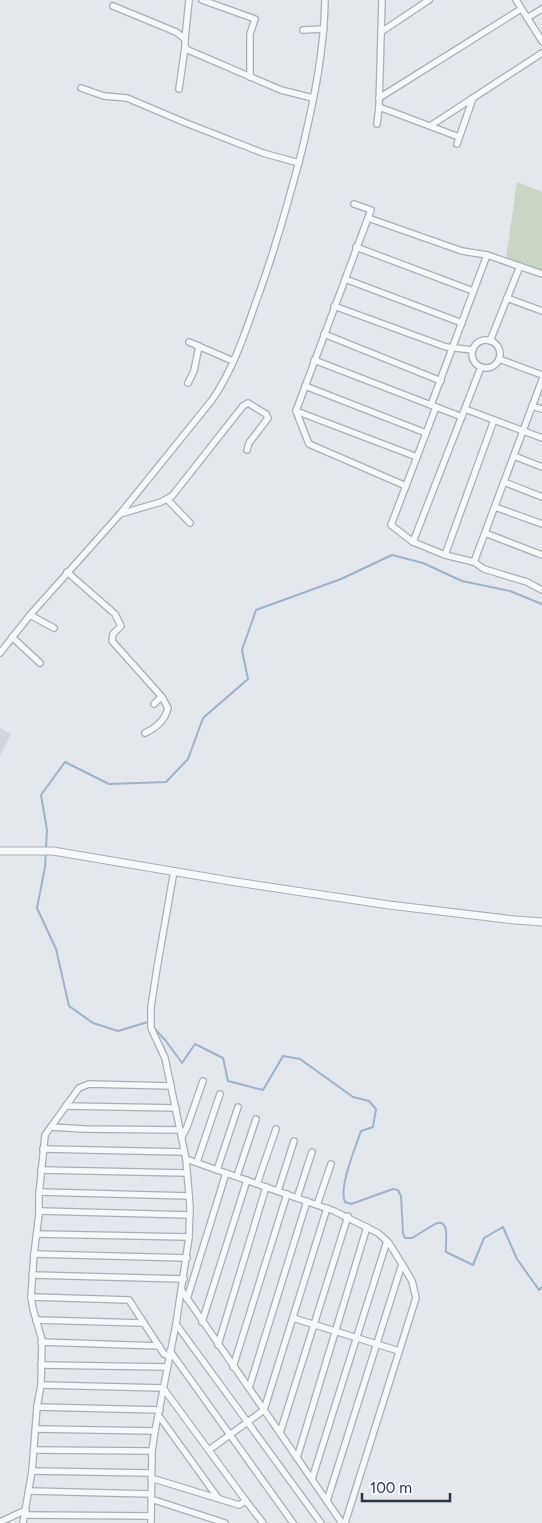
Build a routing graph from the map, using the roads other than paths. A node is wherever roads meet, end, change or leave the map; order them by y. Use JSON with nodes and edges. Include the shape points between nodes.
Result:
{"nodes":[{"id":1,"x":189,"y":0,"type":"edge"},
{"id":2,"x":202,"y":0,"type":"edge"},
{"id":3,"x":325,"y":0,"type":"edge"},
{"id":4,"x":382,"y":0,"type":"edge"},
{"id":5,"x":429,"y":0,"type":"edge"},
{"id":6,"x":516,"y":0,"type":"edge"},
{"id":7,"x":113,"y":6,"type":"dead end"},
{"id":8,"x":521,"y":9,"type":"junction"},
{"id":9,"x":542,"y":9,"type":"edge"},
{"id":10,"x":527,"y":18,"type":"junction"},
{"id":11,"x":324,"y":29,"type":"junction"},
{"id":12,"x":303,"y":30,"type":"dead end"},
{"id":13,"x":381,"y":32,"type":"junction"},
{"id":14,"x":185,"y":39,"type":"junction"},
{"id":15,"x":542,"y":41,"type":"edge"},
{"id":16,"x":185,"y":48,"type":"junction"},
{"id":17,"x":542,"y":53,"type":"edge"},
{"id":18,"x":250,"y":77,"type":"junction"},
{"id":19,"x":82,"y":88,"type":"dead end"},
{"id":20,"x":179,"y":89,"type":"dead end"},
{"id":21,"x":313,"y":98,"type":"junction"},
{"id":22,"x":380,"y":98,"type":"junction"},
{"id":23,"x":474,"y":98,"type":"junction"},
{"id":24,"x":379,"y":107,"type":"junction"},
{"id":25,"x":377,"y":124,"type":"dead end"},
{"id":26,"x":430,"y":126,"type":"junction"},
{"id":27,"x":459,"y":137,"type":"junction"},
{"id":28,"x":457,"y":144,"type":"dead end"},
{"id":29,"x":299,"y":163,"type":"junction"},
{"id":30,"x":354,"y":204,"type":"dead end"},
{"id":31,"x":368,"y":218,"type":"junction"},
{"id":32,"x":356,"y":248,"type":"junction"},
{"id":33,"x":487,"y":255,"type":"junction"},
{"id":34,"x":520,"y":266,"type":"junction"},
{"id":35,"x":542,"y":274,"type":"edge"},
{"id":36,"x":344,"y":279,"type":"junction"},
{"id":37,"x":473,"y":291,"type":"junction"},
{"id":38,"x":507,"y":298,"type":"junction"},
{"id":39,"x":334,"y":306,"type":"junction"},
{"id":40,"x":542,"y":311,"type":"edge"},
{"id":41,"x":462,"y":323,"type":"junction"},
{"id":42,"x":324,"y":334,"type":"junction"},
{"id":43,"x":490,"y":341,"type":"junction"},
{"id":44,"x":189,"y":342,"type":"dead end"},
{"id":45,"x":199,"y":346,"type":"junction"},
{"id":46,"x":454,"y":348,"type":"junction"},
{"id":47,"x":473,"y":350,"type":"junction"},
{"id":48,"x":499,"y":359,"type":"junction"},
{"id":49,"x":314,"y":360,"type":"junction"},
{"id":50,"x":233,"y":361,"type":"junction"},
{"id":51,"x":481,"y":367,"type":"junction"},
{"id":52,"x":542,"y":375,"type":"edge"},
{"id":53,"x":542,"y":380,"type":"edge"},
{"id":54,"x":441,"y":381,"type":"junction"},
{"id":55,"x":188,"y":382,"type":"dead end"},
{"id":56,"x":305,"y":386,"type":"junction"},
{"id":57,"x":434,"y":406,"type":"junction"},
{"id":58,"x":532,"y":406,"type":"junction"},
{"id":59,"x":465,"y":409,"type":"junction"},
{"id":60,"x":542,"y":409,"type":"edge"},
{"id":61,"x":296,"y":411,"type":"junction"},
{"id":62,"x":462,"y":417,"type":"junction"},
{"id":63,"x":494,"y":420,"type":"junction"},
{"id":64,"x":523,"y":431,"type":"junction"},
{"id":65,"x":426,"y":433,"type":"junction"},
{"id":66,"x":542,"y":438,"type":"edge"},
{"id":67,"x":246,"y":450,"type":"dead end"},
{"id":68,"x":514,"y":456,"type":"junction"},
{"id":69,"x":417,"y":457,"type":"junction"},
{"id":70,"x":542,"y":467,"type":"edge"},
{"id":71,"x":504,"y":482,"type":"junction"},
{"id":72,"x":406,"y":486,"type":"junction"},
{"id":73,"x":542,"y":496,"type":"edge"},
{"id":74,"x":167,"y":500,"type":"junction"},
{"id":75,"x":494,"y":507,"type":"junction"},
{"id":76,"x":120,"y":514,"type":"junction"},
{"id":77,"x":190,"y":522,"type":"dead end"},
{"id":78,"x":542,"y":524,"type":"edge"},
{"id":79,"x":485,"y":533,"type":"junction"},
{"id":80,"x":413,"y":542,"type":"junction"},
{"id":81,"x":542,"y":554,"type":"edge"},
{"id":82,"x":445,"y":555,"type":"junction"},
{"id":83,"x":474,"y":562,"type":"junction"},
{"id":84,"x":67,"y":572,"type":"junction"},
{"id":85,"x":542,"y":590,"type":"edge"},
{"id":86,"x":30,"y":615,"type":"junction"},
{"id":87,"x":54,"y":628,"type":"dead end"},
{"id":88,"x":12,"y":637,"type":"junction"},
{"id":89,"x":0,"y":653,"type":"edge"},
{"id":90,"x":40,"y":663,"type":"dead end"},
{"id":91,"x":162,"y":697,"type":"junction"},
{"id":92,"x":154,"y":704,"type":"dead end"},
{"id":93,"x":146,"y":733,"type":"dead end"},
{"id":94,"x":0,"y":851,"type":"edge"},
{"id":95,"x":174,"y":871,"type":"junction"},
{"id":96,"x":542,"y":922,"type":"edge"},
{"id":97,"x":203,"y":1081,"type":"dead end"},
{"id":98,"x":171,"y":1086,"type":"junction"},
{"id":99,"x":220,"y":1094,"type":"dead end"},
{"id":100,"x":66,"y":1106,"type":"junction"},
{"id":101,"x":238,"y":1107,"type":"dead end"},
{"id":102,"x":176,"y":1108,"type":"junction"},
{"id":103,"x":256,"y":1119,"type":"dead end"},
{"id":104,"x":51,"y":1127,"type":"junction"},
{"id":105,"x":276,"y":1129,"type":"dead end"},
{"id":106,"x":180,"y":1130,"type":"junction"},
{"id":107,"x":182,"y":1137,"type":"junction"},
{"id":108,"x":294,"y":1141,"type":"dead end"},
{"id":109,"x":44,"y":1149,"type":"junction"},
{"id":110,"x":184,"y":1152,"type":"junction"},
{"id":111,"x":312,"y":1152,"type":"dead end"},
{"id":112,"x":186,"y":1159,"type":"junction"},
{"id":113,"x":197,"y":1162,"type":"junction"},
{"id":114,"x":330,"y":1164,"type":"dead end"},
{"id":115,"x":41,"y":1170,"type":"junction"},
{"id":116,"x":217,"y":1170,"type":"junction"},
{"id":117,"x":226,"y":1172,"type":"junction"},
{"id":118,"x":187,"y":1173,"type":"junction"},
{"id":119,"x":237,"y":1176,"type":"junction"},
{"id":120,"x":247,"y":1180,"type":"junction"},
{"id":121,"x":257,"y":1184,"type":"junction"},
{"id":122,"x":266,"y":1187,"type":"junction"},
{"id":123,"x":278,"y":1191,"type":"junction"},
{"id":124,"x":39,"y":1192,"type":"junction"},
{"id":125,"x":287,"y":1194,"type":"junction"},
{"id":126,"x":189,"y":1196,"type":"junction"},
{"id":127,"x":297,"y":1198,"type":"junction"},
{"id":128,"x":307,"y":1201,"type":"junction"},
{"id":129,"x":317,"y":1205,"type":"junction"},
{"id":130,"x":326,"y":1208,"type":"junction"},
{"id":131,"x":39,"y":1211,"type":"junction"},
{"id":132,"x":190,"y":1215,"type":"junction"},
{"id":133,"x":348,"y":1216,"type":"junction"},
{"id":134,"x":367,"y":1227,"type":"junction"},
{"id":135,"x":37,"y":1234,"type":"junction"},
{"id":136,"x":189,"y":1237,"type":"junction"},
{"id":137,"x":387,"y":1241,"type":"junction"},
{"id":138,"x":34,"y":1254,"type":"junction"},
{"id":139,"x":187,"y":1258,"type":"junction"},
{"id":140,"x":402,"y":1264,"type":"junction"},
{"id":141,"x":32,"y":1276,"type":"junction"},
{"id":142,"x":184,"y":1279,"type":"junction"},
{"id":143,"x":182,"y":1291,"type":"junction"},
{"id":144,"x":31,"y":1297,"type":"junction"},
{"id":145,"x":187,"y":1298,"type":"junction"},
{"id":146,"x":293,"y":1318,"type":"junction"},
{"id":147,"x":36,"y":1320,"type":"junction"},
{"id":148,"x":202,"y":1322,"type":"junction"},
{"id":149,"x":143,"y":1323,"type":"junction"},
{"id":150,"x":176,"y":1324,"type":"junction"},
{"id":151,"x":314,"y":1325,"type":"junction"},
{"id":152,"x":336,"y":1332,"type":"junction"},
{"id":153,"x":356,"y":1338,"type":"junction"},
{"id":154,"x":42,"y":1342,"type":"junction"},
{"id":155,"x":218,"y":1344,"type":"junction"},
{"id":156,"x":377,"y":1344,"type":"junction"},
{"id":157,"x":159,"y":1346,"type":"junction"},
{"id":158,"x":399,"y":1351,"type":"junction"},
{"id":159,"x":169,"y":1353,"type":"junction"},
{"id":160,"x":41,"y":1365,"type":"junction"},
{"id":161,"x":167,"y":1367,"type":"junction"},
{"id":162,"x":234,"y":1367,"type":"junction"},
{"id":163,"x":41,"y":1385,"type":"junction"},
{"id":164,"x":163,"y":1388,"type":"junction"},
{"id":165,"x":249,"y":1388,"type":"junction"},
{"id":166,"x":37,"y":1407,"type":"junction"},
{"id":167,"x":264,"y":1410,"type":"junction"},
{"id":168,"x":159,"y":1413,"type":"junction"},
{"id":169,"x":247,"y":1422,"type":"junction"},
{"id":170,"x":36,"y":1429,"type":"junction"},
{"id":171,"x":154,"y":1430,"type":"junction"},
{"id":172,"x":280,"y":1434,"type":"junction"},
{"id":173,"x":230,"y":1435,"type":"junction"},
{"id":174,"x":34,"y":1450,"type":"junction"},
{"id":175,"x":208,"y":1450,"type":"junction"},
{"id":176,"x":152,"y":1451,"type":"junction"},
{"id":177,"x":297,"y":1458,"type":"junction"},
{"id":178,"x":32,"y":1471,"type":"junction"},
{"id":179,"x":151,"y":1475,"type":"junction"},
{"id":180,"x":312,"y":1479,"type":"junction"},
{"id":181,"x":29,"y":1491,"type":"junction"},
{"id":182,"x":151,"y":1497,"type":"junction"},
{"id":183,"x":218,"y":1498,"type":"junction"},
{"id":184,"x":327,"y":1501,"type":"junction"},
{"id":185,"x":246,"y":1502,"type":"junction"},
{"id":186,"x":25,"y":1512,"type":"junction"},
{"id":187,"x":48,"y":1515,"type":"junction"},
{"id":188,"x":70,"y":1515,"type":"junction"},
{"id":189,"x":93,"y":1516,"type":"junction"},
{"id":190,"x":114,"y":1516,"type":"junction"},
{"id":191,"x":138,"y":1516,"type":"junction"},
{"id":192,"x":151,"y":1516,"type":"junction"},
{"id":193,"x":0,"y":1522,"type":"edge"},
{"id":194,"x":23,"y":1523,"type":"edge"},
{"id":195,"x":46,"y":1523,"type":"edge"},
{"id":196,"x":68,"y":1523,"type":"edge"},
{"id":197,"x":90,"y":1523,"type":"edge"},
{"id":198,"x":112,"y":1523,"type":"edge"},
{"id":199,"x":135,"y":1523,"type":"edge"},
{"id":200,"x":151,"y":1523,"type":"edge"},
{"id":201,"x":225,"y":1523,"type":"edge"},
{"id":202,"x":263,"y":1523,"type":"edge"},
{"id":203,"x":293,"y":1523,"type":"edge"},
{"id":204,"x":321,"y":1523,"type":"edge"},
{"id":205,"x":344,"y":1523,"type":"edge"}],
"edges":[{"from":1,"to":14,"type":"street"},
{"from":2,"to":18,"type":"street","via":[[255,19],[250,34]]},
{"from":3,"to":11,"type":"street"},
{"from":4,"to":13,"type":"street"},
{"from":5,"to":13,"type":"street"},
{"from":6,"to":8,"type":"street"},
{"from":7,"to":14,"type":"street","via":[[176,32]]},
{"from":8,"to":10,"type":"street"},
{"from":8,"to":22,"type":"street"},
{"from":9,"to":10,"type":"street"},
{"from":10,"to":15,"type":"street"},
{"from":11,"to":12,"type":"street"},
{"from":11,"to":21,"type":"street","via":[[320,71]]},
{"from":13,"to":22,"type":"street"},
{"from":14,"to":16,"type":"street"},
{"from":16,"to":18,"type":"street"},
{"from":16,"to":20,"type":"street"},
{"from":17,"to":23,"type":"street"},
{"from":18,"to":21,"type":"street","via":[[281,90]]},
{"from":19,"to":29,"type":"street","via":[[104,96],[127,98],[262,153]]},
{"from":21,"to":29,"type":"street"},
{"from":22,"to":24,"type":"street"},
{"from":23,"to":26,"type":"street"},
{"from":23,"to":27,"type":"street"},
{"from":24,"to":25,"type":"street"},
{"from":24,"to":26,"type":"street"},
{"from":26,"to":27,"type":"street"},
{"from":27,"to":28,"type":"street"},
{"from":29,"to":50,"type":"street","via":[[271,260]]},
{"from":30,"to":31,"type":"street","via":[[371,210]]},
{"from":31,"to":32,"type":"street"},
{"from":31,"to":33,"type":"street","via":[[462,251]]},
{"from":32,"to":36,"type":"street"},
{"from":32,"to":37,"type":"street"},
{"from":33,"to":34,"type":"street"},
{"from":33,"to":37,"type":"street"},
{"from":34,"to":35,"type":"street"},
{"from":34,"to":38,"type":"street"},
{"from":36,"to":39,"type":"street"},
{"from":36,"to":41,"type":"street"},
{"from":37,"to":41,"type":"street"},
{"from":38,"to":40,"type":"street"},
{"from":38,"to":43,"type":"street"},
{"from":39,"to":42,"type":"street"},
{"from":39,"to":46,"type":"street"},
{"from":41,"to":46,"type":"street"},
{"from":42,"to":49,"type":"street"},
{"from":42,"to":54,"type":"street"},
{"from":43,"to":47,"type":"street","via":[[479,342]]},
{"from":43,"to":48,"type":"street","via":[[499,348]]},
{"from":44,"to":45,"type":"street"},
{"from":45,"to":50,"type":"street"},
{"from":45,"to":55,"type":"street","via":[[194,371]]},
{"from":46,"to":47,"type":"street"},
{"from":46,"to":54,"type":"street"},
{"from":47,"to":51,"type":"street","via":[[473,359]]},
{"from":48,"to":51,"type":"street","via":[[492,367]]},
{"from":48,"to":52,"type":"street"},
{"from":49,"to":56,"type":"street"},
{"from":49,"to":57,"type":"street"},
{"from":50,"to":76,"type":"street","via":[[212,400]]},
{"from":51,"to":59,"type":"street"},
{"from":53,"to":58,"type":"street"},
{"from":54,"to":57,"type":"street"},
{"from":56,"to":61,"type":"street"},
{"from":56,"to":65,"type":"street"},
{"from":57,"to":62,"type":"street"},
{"from":57,"to":65,"type":"street"},
{"from":58,"to":60,"type":"street"},
{"from":58,"to":64,"type":"street"},
{"from":59,"to":62,"type":"street"},
{"from":59,"to":63,"type":"street"},
{"from":61,"to":69,"type":"street"},
{"from":61,"to":72,"type":"street","via":[[309,444]]},
{"from":62,"to":80,"type":"street"},
{"from":63,"to":64,"type":"street"},
{"from":63,"to":82,"type":"street"},
{"from":64,"to":66,"type":"street"},
{"from":64,"to":68,"type":"street"},
{"from":65,"to":69,"type":"street"},
{"from":67,"to":74,"type":"street","via":[[268,418],[248,403]]},
{"from":68,"to":70,"type":"street"},
{"from":68,"to":71,"type":"street"},
{"from":69,"to":72,"type":"street"},
{"from":71,"to":73,"type":"street"},
{"from":71,"to":75,"type":"street"},
{"from":72,"to":80,"type":"street","via":[[391,525]]},
{"from":74,"to":76,"type":"street"},
{"from":74,"to":77,"type":"street"},
{"from":75,"to":78,"type":"street"},
{"from":75,"to":79,"type":"street"},
{"from":76,"to":84,"type":"street"},
{"from":79,"to":81,"type":"street"},
{"from":79,"to":83,"type":"street"},
{"from":80,"to":82,"type":"street"},
{"from":82,"to":83,"type":"street"},
{"from":83,"to":85,"type":"street","via":[[484,569]]},
{"from":84,"to":86,"type":"street"},
{"from":84,"to":91,"type":"street","via":[[116,614],[121,626],[113,634],[112,642]]},
{"from":86,"to":87,"type":"street"},
{"from":86,"to":88,"type":"street"},
{"from":88,"to":89,"type":"street"},
{"from":88,"to":90,"type":"street"},
{"from":91,"to":92,"type":"street"},
{"from":91,"to":93,"type":"street","via":[[167,712]]},
{"from":94,"to":95,"type":"street","via":[[53,851]]},
{"from":95,"to":96,"type":"street","via":[[389,905]]},
{"from":95,"to":98,"type":"street","via":[[151,1007],[151,1028],[165,1058]]},
{"from":97,"to":107,"type":"street"},
{"from":98,"to":100,"type":"street","via":[[89,1084],[79,1088]]},
{"from":98,"to":102,"type":"street"},
{"from":99,"to":113,"type":"street"},
{"from":100,"to":102,"type":"street"},
{"from":100,"to":104,"type":"street"},
{"from":101,"to":116,"type":"street"},
{"from":102,"to":106,"type":"street"},
{"from":103,"to":119,"type":"street"},
{"from":104,"to":106,"type":"street"},
{"from":104,"to":109,"type":"street","via":[[45,1135]]},
{"from":105,"to":121,"type":"street"},
{"from":106,"to":107,"type":"street"},
{"from":107,"to":110,"type":"street"},
{"from":108,"to":123,"type":"street"},
{"from":109,"to":110,"type":"street"},
{"from":109,"to":115,"type":"street"},
{"from":110,"to":112,"type":"street"},
{"from":111,"to":127,"type":"street"},
{"from":112,"to":113,"type":"street"},
{"from":112,"to":118,"type":"street"},
{"from":113,"to":116,"type":"street"},
{"from":114,"to":129,"type":"street"},
{"from":115,"to":118,"type":"street"},
{"from":115,"to":124,"type":"street"},
{"from":116,"to":117,"type":"street"},
{"from":117,"to":119,"type":"street"},
{"from":117,"to":145,"type":"street"},
{"from":118,"to":126,"type":"street"},
{"from":119,"to":120,"type":"street"},
{"from":120,"to":121,"type":"street"},
{"from":120,"to":148,"type":"street"},
{"from":121,"to":122,"type":"street"},
{"from":122,"to":123,"type":"street"},
{"from":122,"to":155,"type":"street"},
{"from":123,"to":125,"type":"street"},
{"from":124,"to":126,"type":"street"},
{"from":124,"to":131,"type":"street"},
{"from":125,"to":127,"type":"street"},
{"from":125,"to":162,"type":"street"},
{"from":126,"to":132,"type":"street"},
{"from":127,"to":128,"type":"street"},
{"from":128,"to":129,"type":"street"},
{"from":128,"to":165,"type":"street"},
{"from":129,"to":130,"type":"street"},
{"from":130,"to":133,"type":"street"},
{"from":130,"to":146,"type":"street"},
{"from":131,"to":132,"type":"street"},
{"from":131,"to":135,"type":"street"},
{"from":132,"to":136,"type":"street"},
{"from":133,"to":134,"type":"street"},
{"from":133,"to":151,"type":"street"},
{"from":134,"to":137,"type":"street"},
{"from":134,"to":152,"type":"street"},
{"from":135,"to":136,"type":"street"},
{"from":135,"to":138,"type":"street"},
{"from":136,"to":139,"type":"street"},
{"from":137,"to":140,"type":"street"},
{"from":137,"to":153,"type":"street"},
{"from":138,"to":139,"type":"street"},
{"from":138,"to":141,"type":"street"},
{"from":139,"to":142,"type":"street"},
{"from":140,"to":156,"type":"street"},
{"from":140,"to":158,"type":"street","via":[[412,1281],[416,1298]]},
{"from":141,"to":142,"type":"street"},
{"from":141,"to":144,"type":"street"},
{"from":142,"to":143,"type":"street"},
{"from":143,"to":145,"type":"street"},
{"from":143,"to":150,"type":"street"},
{"from":144,"to":147,"type":"street"},
{"from":144,"to":149,"type":"street","via":[[129,1300]]},
{"from":145,"to":148,"type":"street"},
{"from":146,"to":151,"type":"street"},
{"from":146,"to":167,"type":"street"},
{"from":147,"to":149,"type":"street"},
{"from":147,"to":154,"type":"street"},
{"from":148,"to":155,"type":"street"},
{"from":149,"to":157,"type":"street"},
{"from":150,"to":159,"type":"street"},
{"from":150,"to":169,"type":"street"},
{"from":151,"to":152,"type":"street"},
{"from":151,"to":172,"type":"street"},
{"from":152,"to":153,"type":"street"},
{"from":152,"to":177,"type":"street"},
{"from":153,"to":156,"type":"street"},
{"from":153,"to":180,"type":"street"},
{"from":154,"to":157,"type":"street"},
{"from":154,"to":160,"type":"street"},
{"from":155,"to":162,"type":"street"},
{"from":156,"to":158,"type":"street"},
{"from":156,"to":184,"type":"street"},
{"from":157,"to":159,"type":"street","via":[[164,1354]]},
{"from":158,"to":205,"type":"street"},
{"from":159,"to":161,"type":"street"},
{"from":159,"to":173,"type":"street"},
{"from":160,"to":161,"type":"street"},
{"from":160,"to":163,"type":"street"},
{"from":161,"to":164,"type":"street"},
{"from":162,"to":165,"type":"street"},
{"from":163,"to":164,"type":"street"},
{"from":163,"to":166,"type":"street"},
{"from":164,"to":168,"type":"street"},
{"from":164,"to":175,"type":"street"},
{"from":165,"to":167,"type":"street"},
{"from":166,"to":168,"type":"street"},
{"from":166,"to":170,"type":"street"},
{"from":167,"to":169,"type":"street"},
{"from":167,"to":172,"type":"street"},
{"from":168,"to":171,"type":"street"},
{"from":168,"to":183,"type":"street"},
{"from":169,"to":173,"type":"street"},
{"from":169,"to":204,"type":"street"},
{"from":170,"to":171,"type":"street"},
{"from":170,"to":174,"type":"street"},
{"from":171,"to":176,"type":"street"},
{"from":172,"to":177,"type":"street"},
{"from":173,"to":175,"type":"street"},
{"from":173,"to":203,"type":"street"},
{"from":174,"to":176,"type":"street"},
{"from":174,"to":178,"type":"street"},
{"from":175,"to":185,"type":"street"},
{"from":176,"to":179,"type":"street"},
{"from":177,"to":180,"type":"street"},
{"from":178,"to":179,"type":"street"},
{"from":178,"to":181,"type":"street"},
{"from":179,"to":182,"type":"street"},
{"from":179,"to":183,"type":"street"},
{"from":180,"to":184,"type":"street"},
{"from":181,"to":182,"type":"street"},
{"from":181,"to":186,"type":"street"},
{"from":182,"to":192,"type":"street"},
{"from":182,"to":201,"type":"street"},
{"from":183,"to":185,"type":"street","via":[[239,1505]]},
{"from":184,"to":205,"type":"street"},
{"from":185,"to":202,"type":"street"},
{"from":186,"to":187,"type":"street"},
{"from":186,"to":193,"type":"street"},
{"from":186,"to":194,"type":"street"},
{"from":187,"to":188,"type":"street"},
{"from":187,"to":195,"type":"street"},
{"from":188,"to":189,"type":"street"},
{"from":188,"to":196,"type":"street"},
{"from":189,"to":190,"type":"street"},
{"from":189,"to":197,"type":"street"},
{"from":190,"to":191,"type":"street"},
{"from":190,"to":198,"type":"street"},
{"from":191,"to":192,"type":"street"},
{"from":191,"to":199,"type":"street"},
{"from":192,"to":200,"type":"street"}]}
